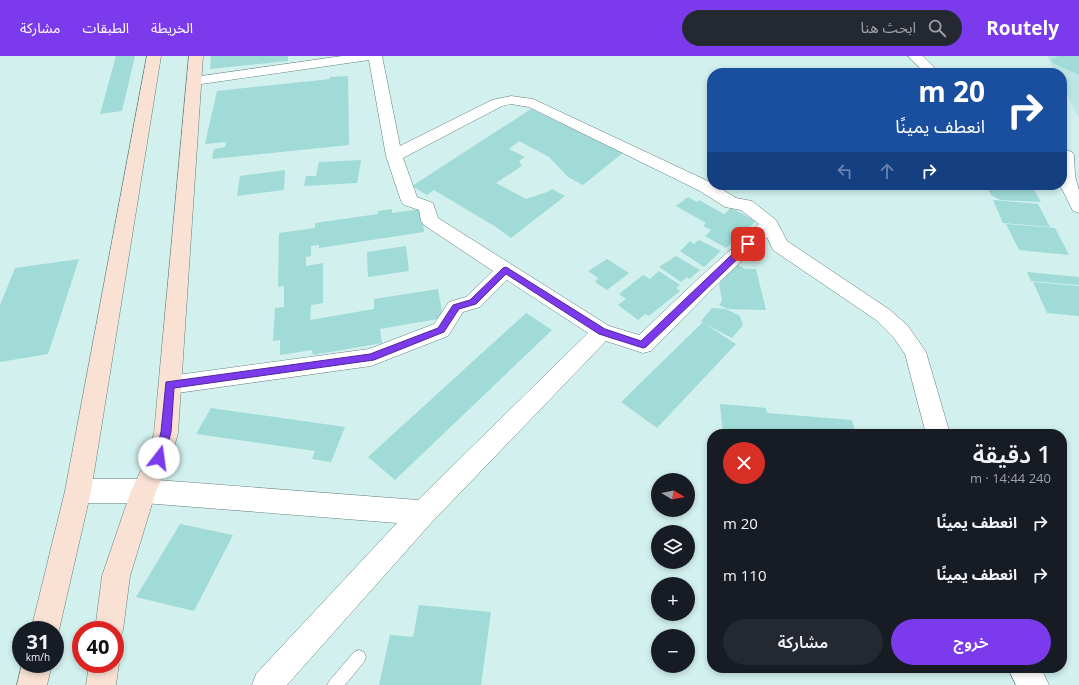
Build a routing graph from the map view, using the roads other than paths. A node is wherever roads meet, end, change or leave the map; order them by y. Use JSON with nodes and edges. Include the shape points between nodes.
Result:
{"nodes":[{"id":1,"x":154,"y":56,"type":"edge"},
{"id":2,"x":196,"y":56,"type":"edge"},
{"id":3,"x":371,"y":56,"type":"edge"},
{"id":4,"x":374,"y":56,"type":"edge"},
{"id":5,"x":915,"y":56,"type":"edge"},
{"id":6,"x":928,"y":68,"type":"edge"},
{"id":7,"x":194,"y":80,"type":"junction"},
{"id":8,"x":394,"y":156,"type":"junction"},
{"id":9,"x":1072,"y":156,"type":"edge"},
{"id":10,"x":1067,"y":167,"type":"edge"},
{"id":11,"x":1067,"y":179,"type":"edge"},
{"id":12,"x":707,"y":188,"type":"edge"},
{"id":13,"x":711,"y":190,"type":"edge"},
{"id":14,"x":1079,"y":207,"type":"edge"},
{"id":15,"x":770,"y":224,"type":"junction"},
{"id":16,"x":506,"y":270,"type":"junction"},
{"id":17,"x":602,"y":332,"type":"junction"},
{"id":18,"x":170,"y":385,"type":"junction"},
{"id":19,"x":937,"y":429,"type":"edge"},
{"id":20,"x":78,"y":491,"type":"junction"},
{"id":21,"x":144,"y":491,"type":"junction"},
{"id":22,"x":423,"y":513,"type":"junction"},
{"id":23,"x":47,"y":621,"type":"edge"},
{"id":24,"x":110,"y":621,"type":"edge"},
{"id":25,"x":359,"y":657,"type":"dead end"},
{"id":26,"x":35,"y":673,"type":"edge"},
{"id":27,"x":103,"y":673,"type":"edge"},
{"id":28,"x":1026,"y":673,"type":"edge"},
{"id":29,"x":32,"y":685,"type":"edge"},
{"id":30,"x":101,"y":685,"type":"edge"},
{"id":31,"x":267,"y":685,"type":"edge"},
{"id":32,"x":335,"y":685,"type":"edge"},
{"id":33,"x":1034,"y":685,"type":"edge"}],
"edges":[{"from":1,"to":20,"type":"street"},
{"from":2,"to":7,"type":"street"},
{"from":3,"to":7,"type":"street"},
{"from":4,"to":8,"type":"street"},
{"from":5,"to":6,"type":"street"},
{"from":7,"to":18,"type":"street"},
{"from":8,"to":12,"type":"street","via":[[497,103],[511,100],[526,101]]},
{"from":8,"to":16,"type":"street","via":[[410,201],[427,207],[430,221]]},
{"from":9,"to":10,"type":"street"},
{"from":11,"to":14,"type":"street"},
{"from":13,"to":15,"type":"street","via":[[731,203],[746,205]]},
{"from":15,"to":17,"type":"street","via":[[643,345]]},
{"from":15,"to":19,"type":"street","via":[[780,245],[883,315],[901,332],[915,352]]},
{"from":16,"to":17,"type":"street"},
{"from":16,"to":18,"type":"street","via":[[473,302],[456,307],[441,330],[371,357]]},
{"from":17,"to":22,"type":"street"},
{"from":18,"to":21,"type":"street","via":[[166,432],[159,458]]},
{"from":20,"to":21,"type":"street"},
{"from":20,"to":23,"type":"street"},
{"from":21,"to":22,"type":"street"},
{"from":21,"to":24,"type":"street","via":[[116,576]]},
{"from":22,"to":31,"type":"street"},
{"from":25,"to":32,"type":"lane"},
{"from":26,"to":29,"type":"street"},
{"from":27,"to":30,"type":"street"},
{"from":28,"to":33,"type":"street"}]}
